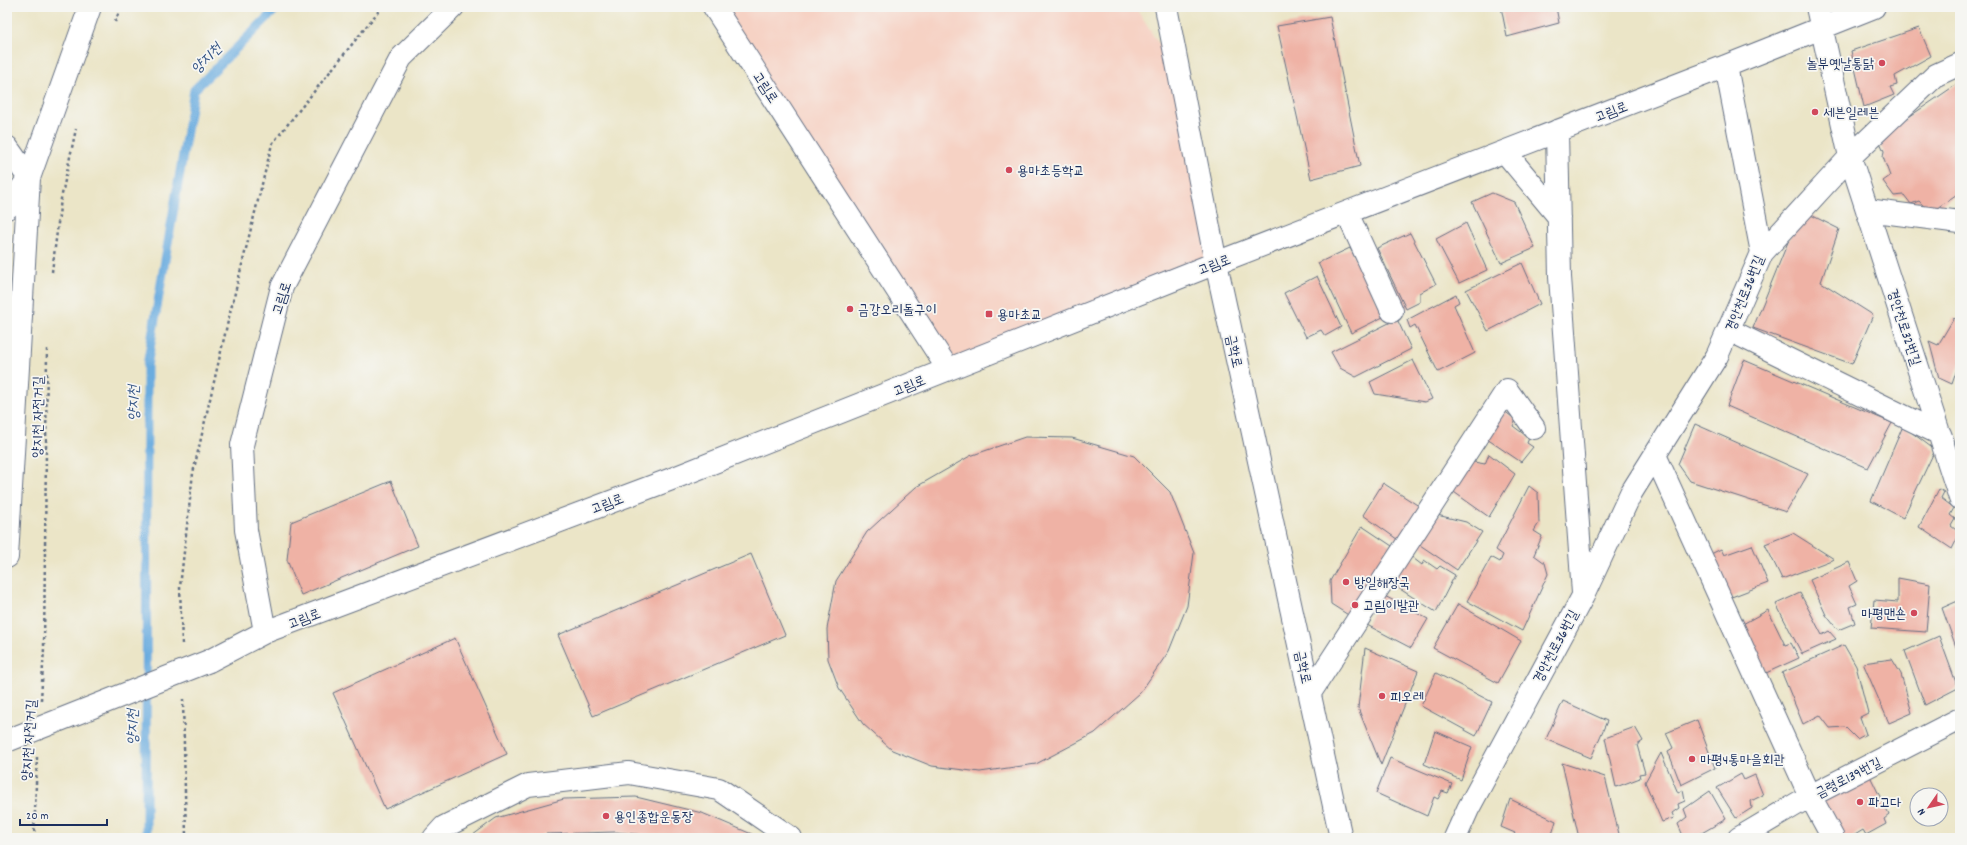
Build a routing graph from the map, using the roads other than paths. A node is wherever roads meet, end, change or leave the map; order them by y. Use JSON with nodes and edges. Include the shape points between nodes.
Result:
{"nodes":[{"id":1,"x":90,"y":7,"type":"edge"},
{"id":2,"x":453,"y":7,"type":"edge"},
{"id":3,"x":714,"y":7,"type":"edge"},
{"id":4,"x":1166,"y":7,"type":"edge"},
{"id":5,"x":1817,"y":7,"type":"edge"},
{"id":6,"x":1874,"y":7,"type":"edge"},
{"id":7,"x":1823,"y":28,"type":"junction"},
{"id":8,"x":1960,"y":64,"type":"edge"},
{"id":9,"x":1726,"y":66,"type":"junction"},
{"id":10,"x":1557,"y":131,"type":"junction"},
{"id":11,"x":7,"y":147,"type":"edge"},
{"id":12,"x":1505,"y":152,"type":"junction"},
{"id":13,"x":1850,"y":156,"type":"junction"},
{"id":14,"x":29,"y":178,"type":"junction"},
{"id":15,"x":7,"y":208,"type":"edge"},
{"id":16,"x":1867,"y":210,"type":"junction"},
{"id":17,"x":1347,"y":213,"type":"junction"},
{"id":18,"x":1559,"y":217,"type":"junction"},
{"id":19,"x":1960,"y":222,"type":"edge"},
{"id":20,"x":1762,"y":253,"type":"junction"},
{"id":21,"x":1216,"y":263,"type":"junction"},
{"id":22,"x":1392,"y":311,"type":"dead end"},
{"id":23,"x":1728,"y":330,"type":"junction"},
{"id":24,"x":948,"y":369,"type":"junction"},
{"id":25,"x":1534,"y":428,"type":"dead end"},
{"id":26,"x":1944,"y":445,"type":"junction"},
{"id":27,"x":1655,"y":455,"type":"junction"},
{"id":28,"x":9,"y":493,"type":"edge"},
{"id":29,"x":1960,"y":498,"type":"edge"},
{"id":30,"x":7,"y":557,"type":"edge"},
{"id":31,"x":1583,"y":596,"type":"junction"},
{"id":32,"x":265,"y":632,"type":"junction"},
{"id":33,"x":1310,"y":694,"type":"junction"},
{"id":34,"x":1960,"y":719,"type":"edge"},
{"id":35,"x":8,"y":741,"type":"edge"},
{"id":36,"x":1810,"y":796,"type":"junction"},
{"id":37,"x":434,"y":838,"type":"edge"},
{"id":38,"x":791,"y":838,"type":"edge"},
{"id":39,"x":1341,"y":838,"type":"edge"},
{"id":40,"x":1455,"y":838,"type":"edge"},
{"id":41,"x":1739,"y":838,"type":"edge"},
{"id":42,"x":1833,"y":838,"type":"edge"}],
"edges":[{"from":1,"to":14,"type":"street"},
{"from":2,"to":32,"type":"street","name":"고림로","via":[[401,58],[282,287],[242,444],[246,530]]},
{"from":3,"to":24,"type":"street","name":"고림로"},
{"from":4,"to":21,"type":"street","name":"금학로"},
{"from":5,"to":7,"type":"street","name":"경안천로32번길"},
{"from":6,"to":7,"type":"street","name":"고림로"},
{"from":7,"to":9,"type":"street","name":"고림로"},
{"from":7,"to":13,"type":"street","name":"경안천로32번길"},
{"from":8,"to":13,"type":"street","via":[[1936,75]]},
{"from":9,"to":10,"type":"street","name":"고림로"},
{"from":9,"to":20,"type":"street","name":"경안천로36번길"},
{"from":10,"to":12,"type":"street","name":"고림로"},
{"from":10,"to":18,"type":"street"},
{"from":11,"to":14,"type":"street"},
{"from":12,"to":17,"type":"street","name":"고림로"},
{"from":12,"to":18,"type":"street"},
{"from":13,"to":16,"type":"street","name":"경안천로32번길"},
{"from":13,"to":20,"type":"street"},
{"from":14,"to":15,"type":"street"},
{"from":14,"to":28,"type":"street"},
{"from":16,"to":19,"type":"street"},
{"from":16,"to":26,"type":"street","name":"경안천로32번길"},
{"from":17,"to":21,"type":"street","name":"고림로"},
{"from":17,"to":22,"type":"street"},
{"from":18,"to":31,"type":"street","via":[[1560,277]]},
{"from":20,"to":23,"type":"street","name":"경안천로36번길"},
{"from":21,"to":24,"type":"street","name":"고림로"},
{"from":21,"to":33,"type":"street","name":"금학로"},
{"from":23,"to":26,"type":"street","via":[[1940,434]]},
{"from":23,"to":27,"type":"street","name":"경안천로36번길","via":[[1717,356]]},
{"from":24,"to":32,"type":"street","name":"고림로","via":[[669,480]]},
{"from":25,"to":33,"type":"street","name":"금학로","via":[[1507,390]]},
{"from":26,"to":29,"type":"street","name":"경안천로32번길"},
{"from":27,"to":31,"type":"street","name":"경안천로36번길","via":[[1631,493]]},
{"from":27,"to":36,"type":"street"},
{"from":28,"to":30,"type":"street"},
{"from":31,"to":40,"type":"street","name":"경안천로36번길","via":[[1468,809]]},
{"from":32,"to":35,"type":"street","name":"고림로","bridge":true,"via":[[209,661]]},
{"from":33,"to":39,"type":"street","name":"금학로"},
{"from":34,"to":36,"type":"street","name":"금령로139번길"},
{"from":36,"to":41,"type":"street","name":"금령로139번길"},
{"from":36,"to":42,"type":"street"},
{"from":37,"to":38,"type":"street","via":[[444,827],[528,785],[629,773],[719,789]]}]}
